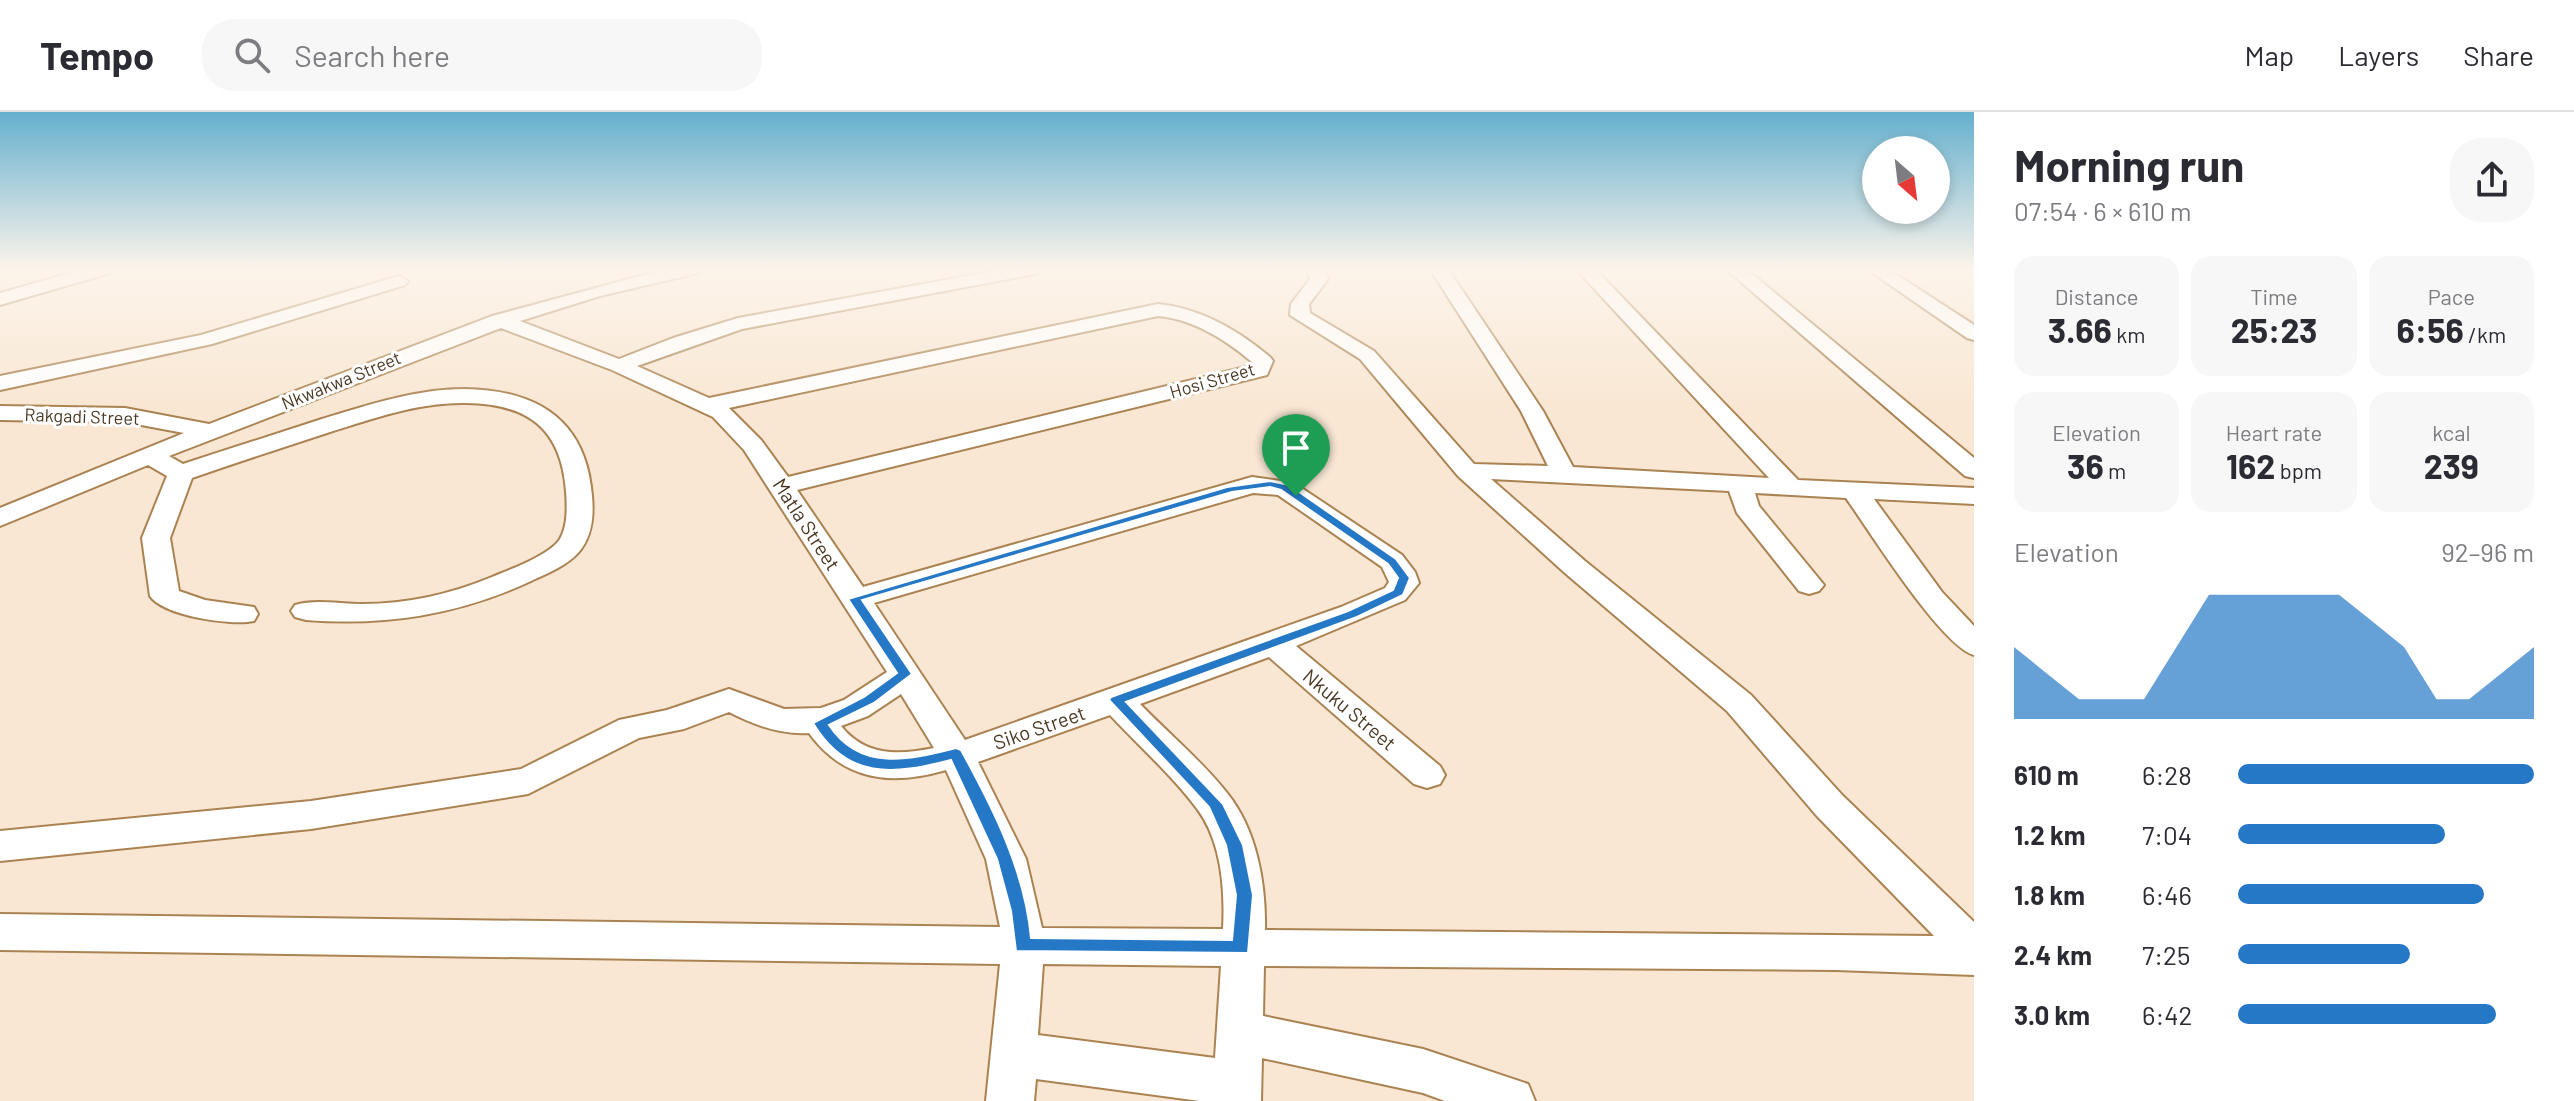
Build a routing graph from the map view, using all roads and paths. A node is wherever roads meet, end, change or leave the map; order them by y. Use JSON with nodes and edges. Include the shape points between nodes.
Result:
{"nodes":[{"id":1,"x":287,"y":315,"type":"edge"},
{"id":2,"x":513,"y":315,"type":"edge"},
{"id":3,"x":786,"y":315,"type":"edge"},
{"id":4,"x":1134,"y":315,"type":"edge"},
{"id":5,"x":1185,"y":315,"type":"edge"},
{"id":6,"x":1300,"y":315,"type":"edge"},
{"id":7,"x":1469,"y":315,"type":"edge"},
{"id":8,"x":1629,"y":315,"type":"edge"},
{"id":9,"x":1790,"y":315,"type":"edge"},
{"id":10,"x":1946,"y":315,"type":"edge"},
{"id":11,"x":499,"y":320,"type":"junction"},
{"id":12,"x":1974,"y":334,"type":"edge"},
{"id":13,"x":619,"y":366,"type":"junction"},
{"id":14,"x":0,"y":383,"type":"edge"},
{"id":15,"x":710,"y":405,"type":"junction"},
{"id":16,"x":0,"y":413,"type":"edge"},
{"id":17,"x":210,"y":431,"type":"junction"},
{"id":18,"x":151,"y":456,"type":"junction"},
{"id":19,"x":1467,"y":471,"type":"junction"},
{"id":20,"x":1974,"y":471,"type":"edge"},
{"id":21,"x":181,"y":473,"type":"junction"},
{"id":22,"x":1564,"y":473,"type":"junction"},
{"id":23,"x":1740,"y":484,"type":"junction"},
{"id":24,"x":783,"y":486,"type":"junction"},
{"id":25,"x":1791,"y":487,"type":"junction"},
{"id":26,"x":1855,"y":492,"type":"junction"},
{"id":27,"x":1974,"y":496,"type":"edge"},
{"id":28,"x":0,"y":518,"type":"edge"},
{"id":29,"x":1809,"y":585,"type":"dead end"},
{"id":30,"x":854,"y":599,"type":"junction"},
{"id":31,"x":306,"y":611,"type":"dead end"},
{"id":32,"x":243,"y":614,"type":"dead end"},
{"id":33,"x":1273,"y":644,"type":"junction"},
{"id":34,"x":1974,"y":645,"type":"edge"},
{"id":35,"x":905,"y":674,"type":"junction"},
{"id":36,"x":1116,"y":700,"type":"junction"},
{"id":37,"x":820,"y":723,"type":"junction"},
{"id":38,"x":956,"y":755,"type":"junction"},
{"id":39,"x":1427,"y":775,"type":"dead end"},
{"id":40,"x":0,"y":846,"type":"edge"},
{"id":41,"x":0,"y":932,"type":"edge"},
{"id":42,"x":1023,"y":946,"type":"junction"},
{"id":43,"x":1241,"y":948,"type":"junction"},
{"id":44,"x":1974,"y":949,"type":"edge"},
{"id":45,"x":1974,"y":956,"type":"edge"},
{"id":46,"x":1238,"y":1032,"type":"junction"},
{"id":47,"x":1014,"y":1054,"type":"junction"},
{"id":48,"x":1237,"y":1092,"type":"edge"},
{"id":49,"x":1010,"y":1101,"type":"edge"},
{"id":50,"x":1511,"y":1101,"type":"edge"}],
"edges":[{"from":1,"to":14,"type":"street","via":[[205,340]]},
{"from":2,"to":11,"type":"street","name":"Nkwakwa Street"},
{"from":3,"to":13,"type":"street","via":[[738,324]]},
{"from":4,"to":15,"type":"street","name":"Hosi Street"},
{"from":5,"to":24,"type":"street","name":"Hosi Street","via":[[1263,361],[1259,370]]},
{"from":6,"to":19,"type":"street","via":[[1367,355]]},
{"from":7,"to":22,"type":"street","via":[[1532,411]]},
{"from":8,"to":25,"type":"street"},
{"from":9,"to":20,"type":"street"},
{"from":10,"to":12,"type":"street"},
{"from":11,"to":13,"type":"street","name":"Matla Street"},
{"from":11,"to":17,"type":"street","name":"Nkwakwa Street"},
{"from":13,"to":15,"type":"street","name":"Matla Street"},
{"from":15,"to":24,"type":"street","name":"Matla Street","via":[[741,431]]},
{"from":16,"to":17,"type":"street","name":"Rakgadi Street","via":[[125,415]]},
{"from":17,"to":18,"type":"street","name":"Nkwakwa Street"},
{"from":18,"to":21,"type":"street"},
{"from":18,"to":28,"type":"street","name":"Nkwakwa Street"},
{"from":19,"to":22,"type":"street"},
{"from":19,"to":44,"type":"street","via":[[1739,703],[1830,806]]},
{"from":21,"to":31,"type":"street","via":[[385,407],[433,397],[509,400],[536,410],[567,438],[578,474],[580,521],[569,546],[560,552],[498,586],[447,603],[395,614]]},
{"from":21,"to":32,"type":"street","via":[[156,538],[165,596],[200,609]]},
{"from":22,"to":23,"type":"street"},
{"from":23,"to":25,"type":"street"},
{"from":23,"to":29,"type":"street","via":[[1746,507]]},
{"from":24,"to":30,"type":"street","name":"Matla Street"},
{"from":25,"to":26,"type":"street"},
{"from":26,"to":27,"type":"street"},
{"from":26,"to":34,"type":"street","via":[[1932,598]]},
{"from":30,"to":33,"type":"street","name":"Siko Street","via":[[1231,489],[1270,484],[1285,488],[1392,561],[1404,583],[1399,592],[1381,601]]},
{"from":30,"to":35,"type":"street","name":"Matla Street"},
{"from":33,"to":36,"type":"street","name":"Siko Street"},
{"from":33,"to":39,"type":"street","name":"Nkuku Street"},
{"from":35,"to":37,"type":"street","via":[[869,700]]},
{"from":35,"to":38,"type":"street","name":"Matla Street"},
{"from":36,"to":38,"type":"street","name":"Siko Street"},
{"from":36,"to":43,"type":"street","via":[[1215,804],[1234,845],[1245,895]]},
{"from":37,"to":38,"type":"street","name":"Siko Street","via":[[833,744],[871,763],[909,766]]},
{"from":37,"to":40,"type":"street","via":[[765,715],[729,700],[672,721],[631,728],[528,781],[311,815]]},
{"from":38,"to":42,"type":"street","name":"Matla Street","via":[[1006,859]]},
{"from":41,"to":42,"type":"street"},
{"from":42,"to":43,"type":"street"},
{"from":42,"to":47,"type":"street","name":"Matla Street"},
{"from":43,"to":45,"type":"street"},
{"from":43,"to":46,"type":"street"},
{"from":46,"to":48,"type":"street"},
{"from":46,"to":50,"type":"street","via":[[1423,1071]]},
{"from":47,"to":48,"type":"street"},
{"from":47,"to":49,"type":"street","name":"Matla Street"}]}
